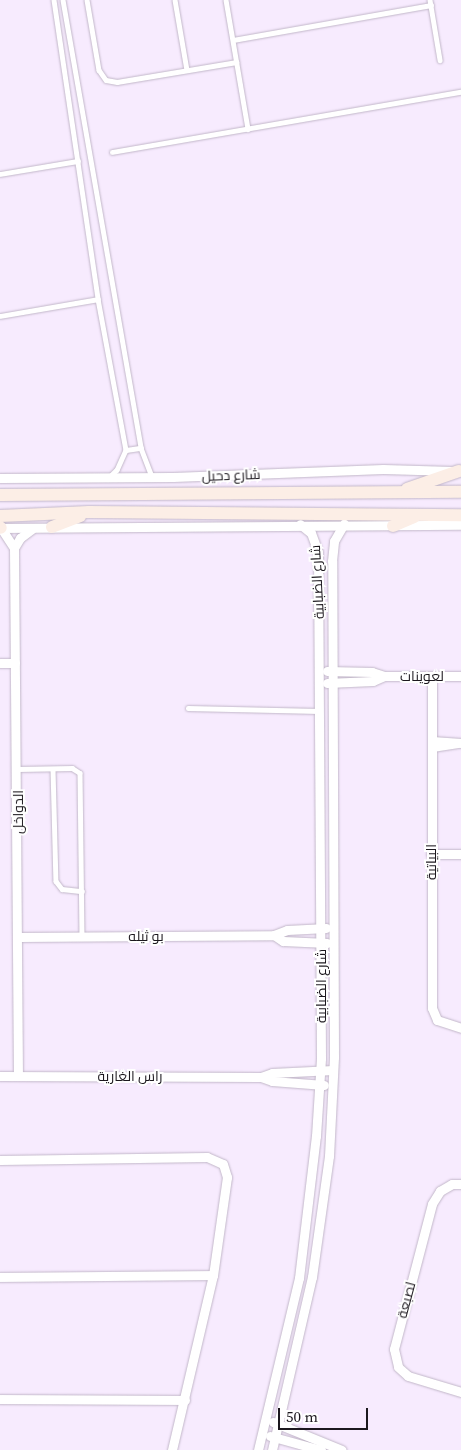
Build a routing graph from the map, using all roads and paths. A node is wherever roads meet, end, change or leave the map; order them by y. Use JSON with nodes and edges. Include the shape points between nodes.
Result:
{"nodes":[{"id":1,"x":54,"y":0,"type":"edge"},
{"id":2,"x":63,"y":0,"type":"edge"},
{"id":3,"x":87,"y":0,"type":"edge"},
{"id":4,"x":175,"y":0,"type":"edge"},
{"id":5,"x":226,"y":0,"type":"edge"},
{"id":6,"x":431,"y":2,"type":"edge"},
{"id":7,"x":233,"y":40,"type":"junction"},
{"id":8,"x":440,"y":60,"type":"dead end"},
{"id":9,"x":236,"y":62,"type":"junction"},
{"id":10,"x":187,"y":70,"type":"junction"},
{"id":11,"x":461,"y":92,"type":"edge"},
{"id":12,"x":248,"y":129,"type":"junction"},
{"id":13,"x":112,"y":152,"type":"dead end"},
{"id":14,"x":78,"y":161,"type":"junction"},
{"id":15,"x":0,"y":174,"type":"edge"},
{"id":16,"x":98,"y":299,"type":"junction"},
{"id":17,"x":0,"y":316,"type":"edge"},
{"id":18,"x":141,"y":448,"type":"junction"},
{"id":19,"x":126,"y":450,"type":"junction"},
{"id":20,"x":460,"y":471,"type":"edge"},
{"id":21,"x":0,"y":478,"type":"edge"},
{"id":22,"x":108,"y":478,"type":"junction"},
{"id":23,"x":152,"y":478,"type":"junction"},
{"id":24,"x":397,"y":492,"type":"junction"},
{"id":25,"x":461,"y":492,"type":"edge"},
{"id":26,"x":0,"y":495,"type":"edge"},
{"id":27,"x":89,"y":512,"type":"junction"},
{"id":28,"x":419,"y":515,"type":"junction"},
{"id":29,"x":461,"y":515,"type":"edge"},
{"id":30,"x":300,"y":524,"type":"junction"},
{"id":31,"x":344,"y":524,"type":"junction"},
{"id":32,"x":0,"y":525,"type":"edge"},
{"id":33,"x":393,"y":526,"type":"junction"},
{"id":34,"x":461,"y":526,"type":"edge"},
{"id":35,"x":52,"y":527,"type":"junction"},
{"id":36,"x":34,"y":528,"type":"junction"},
{"id":37,"x":14,"y":548,"type":"junction"},
{"id":38,"x":0,"y":663,"type":"edge"},
{"id":39,"x":15,"y":663,"type":"junction"},
{"id":40,"x":320,"y":670,"type":"junction"},
{"id":41,"x":333,"y":671,"type":"junction"},
{"id":42,"x":384,"y":676,"type":"junction"},
{"id":43,"x":432,"y":676,"type":"junction"},
{"id":44,"x":461,"y":676,"type":"edge"},
{"id":45,"x":333,"y":683,"type":"junction"},
{"id":46,"x":320,"y":684,"type":"junction"},
{"id":47,"x":188,"y":708,"type":"dead end"},
{"id":48,"x":319,"y":711,"type":"junction"},
{"id":49,"x":459,"y":743,"type":"edge"},
{"id":50,"x":432,"y":744,"type":"junction"},
{"id":51,"x":53,"y":768,"type":"junction"},
{"id":52,"x":18,"y":769,"type":"junction"},
{"id":53,"x":431,"y":854,"type":"junction"},
{"id":54,"x":461,"y":854,"type":"edge"},
{"id":55,"x":82,"y":891,"type":"junction"},
{"id":56,"x":321,"y":928,"type":"junction"},
{"id":57,"x":333,"y":928,"type":"junction"},
{"id":58,"x":274,"y":935,"type":"junction"},
{"id":59,"x":18,"y":937,"type":"junction"},
{"id":60,"x":82,"y":937,"type":"junction"},
{"id":61,"x":321,"y":942,"type":"junction"},
{"id":62,"x":333,"y":943,"type":"junction"},
{"id":63,"x":461,"y":1028,"type":"edge"},
{"id":64,"x":320,"y":1070,"type":"junction"},
{"id":65,"x":333,"y":1070,"type":"junction"},
{"id":66,"x":0,"y":1076,"type":"edge"},
{"id":67,"x":18,"y":1076,"type":"junction"},
{"id":68,"x":261,"y":1076,"type":"junction"},
{"id":69,"x":320,"y":1084,"type":"junction"},
{"id":70,"x":332,"y":1086,"type":"junction"},
{"id":71,"x":0,"y":1160,"type":"edge"},
{"id":72,"x":461,"y":1184,"type":"edge"},
{"id":73,"x":213,"y":1275,"type":"junction"},
{"id":74,"x":0,"y":1277,"type":"edge"},
{"id":75,"x":461,"y":1392,"type":"edge"},
{"id":76,"x":0,"y":1399,"type":"edge"},
{"id":77,"x":185,"y":1400,"type":"junction"},
{"id":78,"x":266,"y":1420,"type":"junction"},
{"id":79,"x":278,"y":1424,"type":"junction"},
{"id":80,"x":262,"y":1434,"type":"junction"},
{"id":81,"x":275,"y":1438,"type":"junction"},
{"id":82,"x":172,"y":1450,"type":"edge"},
{"id":83,"x":258,"y":1450,"type":"edge"},
{"id":84,"x":272,"y":1450,"type":"edge"},
{"id":85,"x":321,"y":1450,"type":"edge"},
{"id":86,"x":342,"y":1450,"type":"edge"}],
"edges":[{"from":1,"to":14,"type":"lane"},
{"from":2,"to":18,"type":"lane"},
{"from":3,"to":10,"type":"lane","via":[[99,70],[106,80],[117,82]]},
{"from":4,"to":10,"type":"lane"},
{"from":5,"to":7,"type":"lane"},
{"from":6,"to":7,"type":"lane"},
{"from":6,"to":8,"type":"lane"},
{"from":7,"to":9,"type":"lane"},
{"from":9,"to":10,"type":"lane"},
{"from":9,"to":12,"type":"lane"},
{"from":11,"to":12,"type":"lane"},
{"from":12,"to":13,"type":"lane"},
{"from":14,"to":15,"type":"lane"},
{"from":14,"to":16,"type":"lane"},
{"from":16,"to":17,"type":"lane"},
{"from":16,"to":19,"type":"lane"},
{"from":18,"to":19,"type":"lane"},
{"from":18,"to":23,"type":"lane"},
{"from":19,"to":22,"type":"lane","via":[[117,470]]},
{"from":20,"to":23,"type":"street","name":"شارع دحيل","via":[[383,469]]},
{"from":20,"to":24,"type":"main road"},
{"from":21,"to":22,"type":"street","name":"شارع دحيل"},
{"from":22,"to":23,"type":"street","name":"شارع دحيل"},
{"from":24,"to":25,"type":"main road","name":"شارع دحيل"},
{"from":24,"to":26,"type":"main road","name":"شارع دحيل"},
{"from":27,"to":28,"type":"main road"},
{"from":27,"to":32,"type":"main road"},
{"from":27,"to":35,"type":"main road"},
{"from":28,"to":29,"type":"main road"},
{"from":28,"to":33,"type":"main road"},
{"from":30,"to":31,"type":"street"},
{"from":30,"to":35,"type":"street"},
{"from":30,"to":40,"type":"street","name":"شارع الضبابية","via":[[311,533],[317,546]]},
{"from":31,"to":33,"type":"street"},
{"from":31,"to":41,"type":"street","name":"شارع الضبابية","via":[[333,547]]},
{"from":32,"to":36,"type":"street"},
{"from":32,"to":37,"type":"street"},
{"from":33,"to":34,"type":"street"},
{"from":35,"to":36,"type":"street"},
{"from":36,"to":37,"type":"street","via":[[20,538]]},
{"from":37,"to":39,"type":"street","name":"الدواخل"},
{"from":38,"to":39,"type":"street"},
{"from":39,"to":52,"type":"street","name":"الدواخل"},
{"from":40,"to":41,"type":"street","name":"لعوينات"},
{"from":40,"to":46,"type":"street","name":"شارع الضبابية"},
{"from":41,"to":42,"type":"street","name":"لعوينات","via":[[372,672]]},
{"from":41,"to":45,"type":"street","name":"شارع الضبابية"},
{"from":42,"to":43,"type":"street","name":"لعوينات"},
{"from":42,"to":45,"type":"street","name":"لعوينات","via":[[373,681]]},
{"from":43,"to":44,"type":"street","name":"لعوينات"},
{"from":43,"to":50,"type":"street","name":"البياتية"},
{"from":45,"to":46,"type":"street","name":"لعوينات"},
{"from":45,"to":57,"type":"street","name":"شارع الضبابية"},
{"from":46,"to":48,"type":"street","name":"شارع الضبابية"},
{"from":47,"to":48,"type":"lane"},
{"from":48,"to":56,"type":"street","name":"شارع الضبابية"},
{"from":49,"to":50,"type":"street"},
{"from":50,"to":53,"type":"street","name":"البياتية"},
{"from":51,"to":52,"type":"lane"},
{"from":51,"to":55,"type":"lane","via":[[56,881],[62,889]]},
{"from":51,"to":55,"type":"lane","via":[[75,769],[82,776]]},
{"from":52,"to":59,"type":"street","name":"الدواخل"},
{"from":53,"to":54,"type":"street"},
{"from":53,"to":63,"type":"street","name":"البياتية","via":[[432,1008],[437,1020]]},
{"from":55,"to":60,"type":"lane"},
{"from":56,"to":57,"type":"street","name":"بو ثيله"},
{"from":56,"to":58,"type":"street","name":"بو ثيله","via":[[283,931]]},
{"from":56,"to":61,"type":"street","name":"شارع الضبابية"},
{"from":57,"to":62,"type":"street","name":"شارع الضبابية"},
{"from":58,"to":60,"type":"street","name":"بو ثيله"},
{"from":58,"to":61,"type":"street","name":"بو ثيله","via":[[283,941]]},
{"from":59,"to":60,"type":"street","name":"بو ثيله"},
{"from":59,"to":67,"type":"street","name":"الدواخل"},
{"from":61,"to":62,"type":"street","name":"بو ثيله"},
{"from":61,"to":64,"type":"street","name":"شارع الضبابية"},
{"from":62,"to":65,"type":"street","name":"شارع الضبابية"},
{"from":64,"to":65,"type":"street","name":"راس الغارية"},
{"from":64,"to":68,"type":"street","name":"راس الغارية"},
{"from":64,"to":69,"type":"street","name":"شارع الضبابية"},
{"from":65,"to":70,"type":"street","name":"شارع الضبابية"},
{"from":66,"to":67,"type":"street","name":"راس الغارية"},
{"from":67,"to":68,"type":"street","name":"راس الغارية"},
{"from":68,"to":69,"type":"street","name":"راس الغارية","via":[[272,1081]]},
{"from":69,"to":70,"type":"street","name":"راس الغارية"},
{"from":69,"to":78,"type":"street","name":"شارع الضبابية","via":[[299,1278]]},
{"from":70,"to":79,"type":"street","name":"شارع الضبابية","via":[[324,1207],[309,1295]]},
{"from":71,"to":73,"type":"street","via":[[216,1159],[226,1168],[226,1177]]},
{"from":72,"to":75,"type":"street","name":"لصبعة","via":[[452,1184],[440,1191],[432,1204],[394,1349],[398,1367],[408,1376]]},
{"from":73,"to":74,"type":"street"},
{"from":73,"to":77,"type":"street"},
{"from":76,"to":77,"type":"street"},
{"from":77,"to":82,"type":"street"},
{"from":78,"to":79,"type":"street"},
{"from":78,"to":80,"type":"street","name":"شارع الضبابية"},
{"from":79,"to":81,"type":"street","name":"شارع الضبابية"},
{"from":79,"to":86,"type":"street"},
{"from":80,"to":81,"type":"street"},
{"from":80,"to":83,"type":"street","name":"شارع الضبابية"},
{"from":81,"to":84,"type":"street","name":"شارع الضبابية"},
{"from":81,"to":85,"type":"street"}]}
